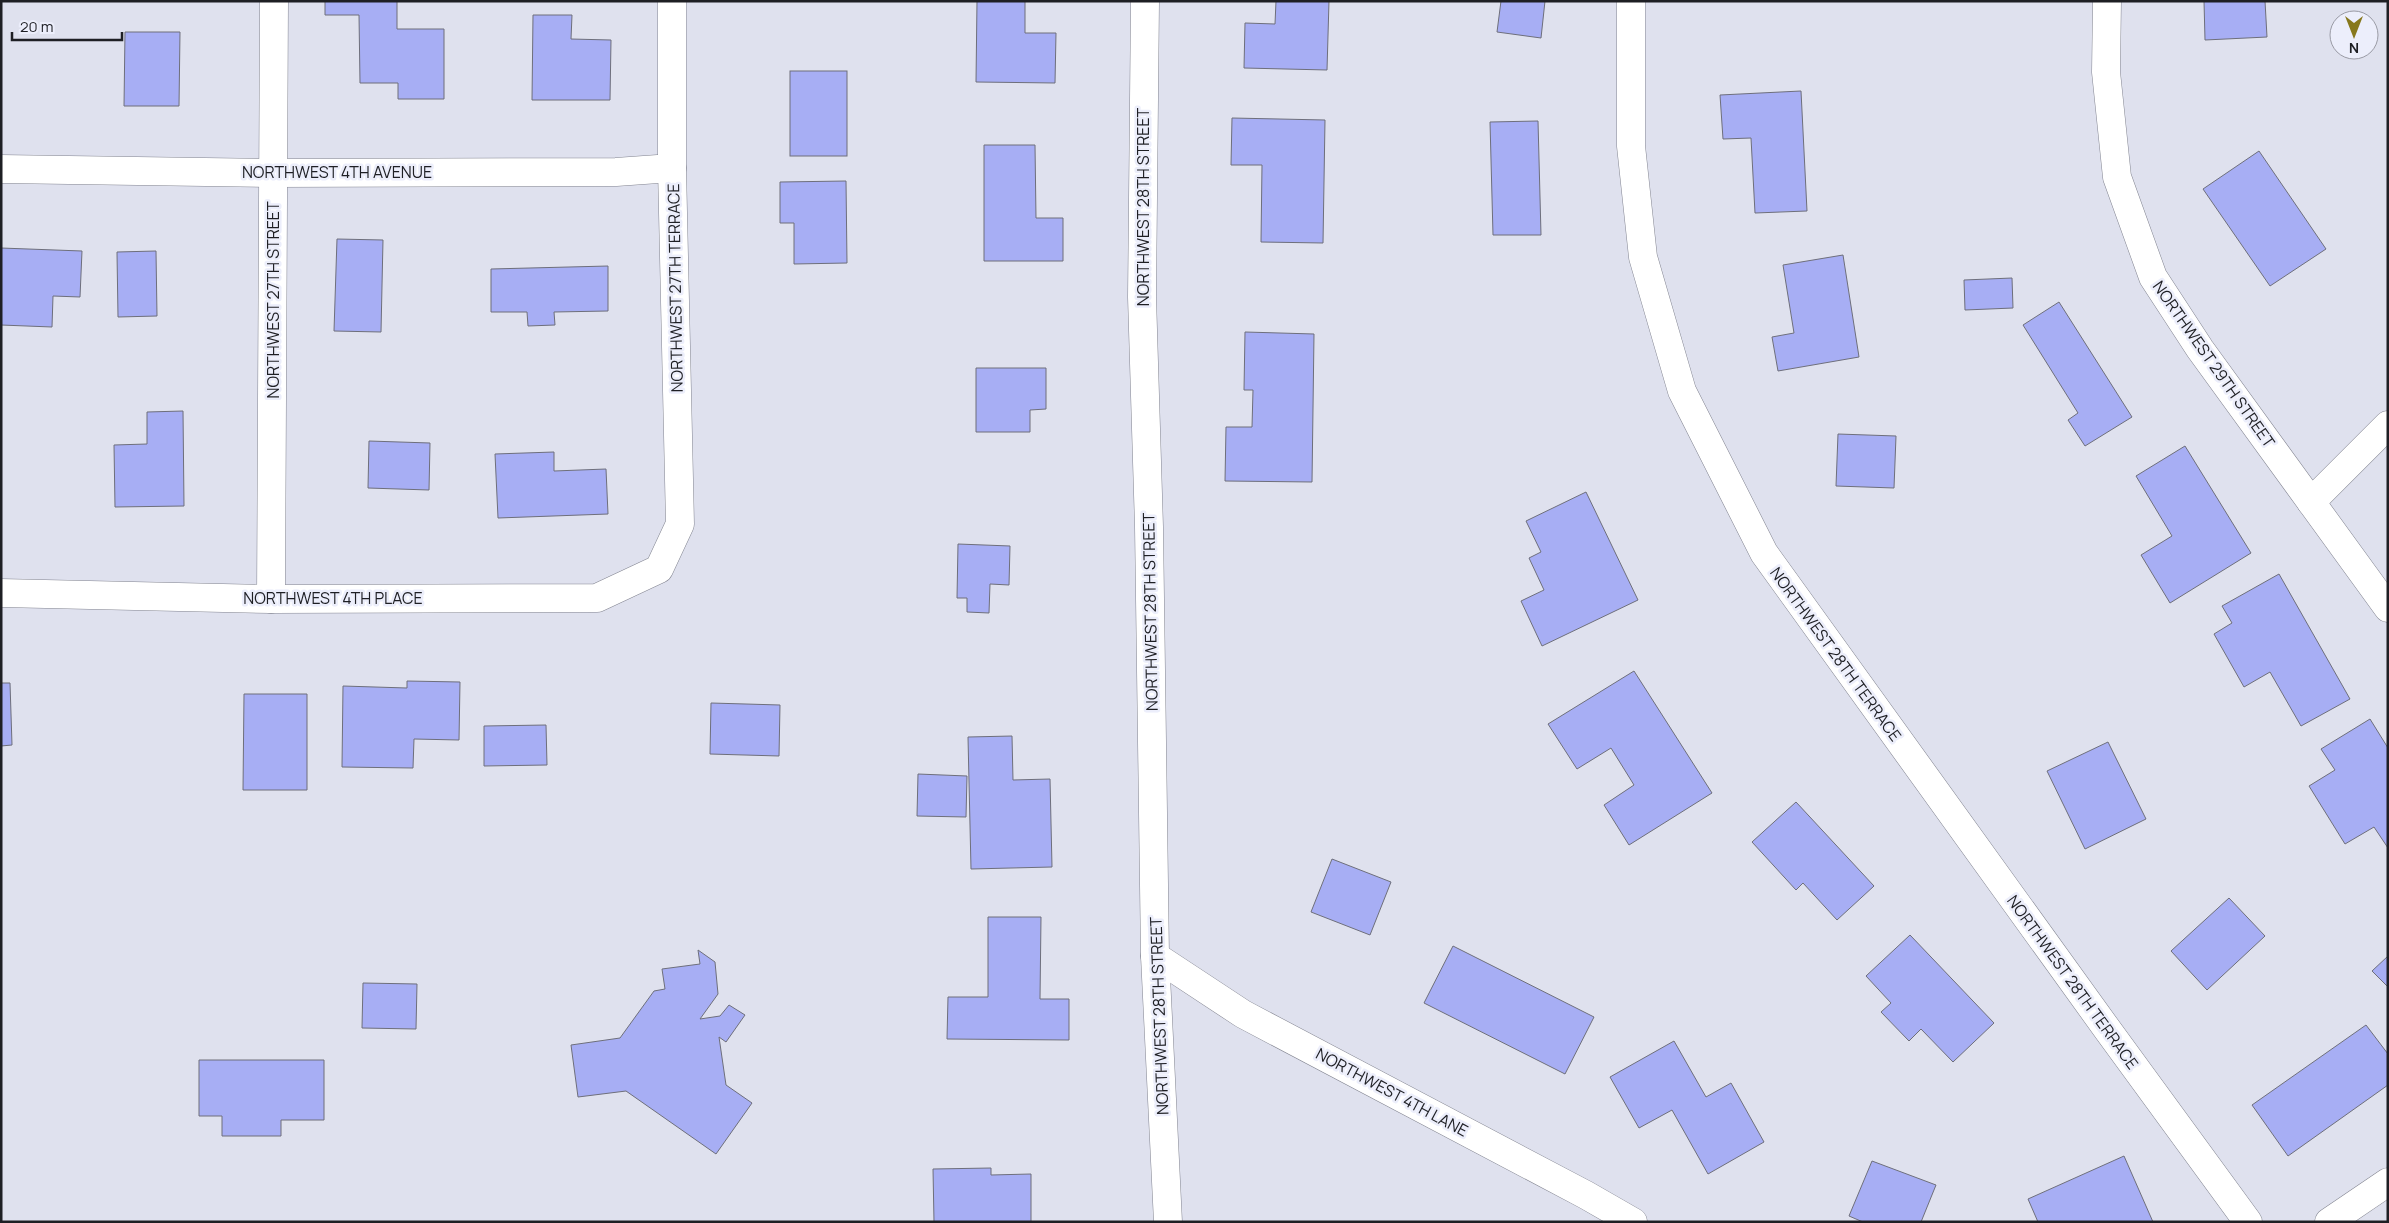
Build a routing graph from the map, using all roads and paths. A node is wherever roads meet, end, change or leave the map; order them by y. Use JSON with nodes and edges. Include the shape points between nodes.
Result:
{"nodes":[{"id":1,"x":274,"y":1,"type":"edge"},
{"id":2,"x":672,"y":1,"type":"edge"},
{"id":3,"x":1145,"y":1,"type":"edge"},
{"id":4,"x":1631,"y":1,"type":"edge"},
{"id":5,"x":2106,"y":1,"type":"edge"},
{"id":6,"x":672,"y":168,"type":"junction"},
{"id":7,"x":1,"y":169,"type":"edge"},
{"id":8,"x":273,"y":173,"type":"junction"},
{"id":9,"x":2388,"y":425,"type":"edge"},
{"id":10,"x":2311,"y":502,"type":"junction"},
{"id":11,"x":659,"y":569,"type":"joint"},
{"id":12,"x":1,"y":593,"type":"edge"},
{"id":13,"x":271,"y":599,"type":"junction"},
{"id":14,"x":2388,"y":608,"type":"edge"},
{"id":15,"x":1155,"y":956,"type":"junction"},
{"id":16,"x":2388,"y":1182,"type":"edge"},
{"id":17,"x":1168,"y":1222,"type":"edge"},
{"id":18,"x":1633,"y":1222,"type":"edge"},
{"id":19,"x":2248,"y":1222,"type":"edge"},
{"id":20,"x":2328,"y":1222,"type":"edge"}],
"edges":[{"from":1,"to":8,"type":"street","name":"NORTHWEST 27TH STREET"},
{"from":2,"to":6,"type":"street","name":"NORTHWEST 27TH TERRACE"},
{"from":3,"to":15,"type":"street","name":"NORTHWEST 28TH STREET","via":[[1142,297]]},
{"from":4,"to":19,"type":"street","name":"NORTHWEST 28TH TERRACE","via":[[1631,146],[1643,256],[1682,391],[1764,553]]},
{"from":5,"to":10,"type":"street","name":"NORTHWEST 29TH STREET","via":[[2106,72],[2117,177],[2153,277],[2200,349]]},
{"from":6,"to":8,"type":"street","name":"NORTHWEST 4TH AVENUE","via":[[616,172]]},
{"from":6,"to":11,"type":"street","name":"NORTHWEST 27TH TERRACE","via":[[680,524]]},
{"from":7,"to":8,"type":"street","name":"NORTHWEST 4TH AVENUE"},
{"from":8,"to":13,"type":"street","name":"NORTHWEST 27TH STREET"},
{"from":9,"to":10,"type":"street"},
{"from":10,"to":14,"type":"street","name":"NORTHWEST 29TH STREET"},
{"from":11,"to":13,"type":"street","name":"NORTHWEST 4TH PLACE","via":[[597,598]]},
{"from":12,"to":13,"type":"street","name":"NORTHWEST 4TH PLACE"},
{"from":15,"to":17,"type":"street","name":"NORTHWEST 28TH STREET"},
{"from":15,"to":18,"type":"street","name":"NORTHWEST 4TH LANE","via":[[1243,1014],[1586,1194]]},
{"from":16,"to":20,"type":"street"}]}
